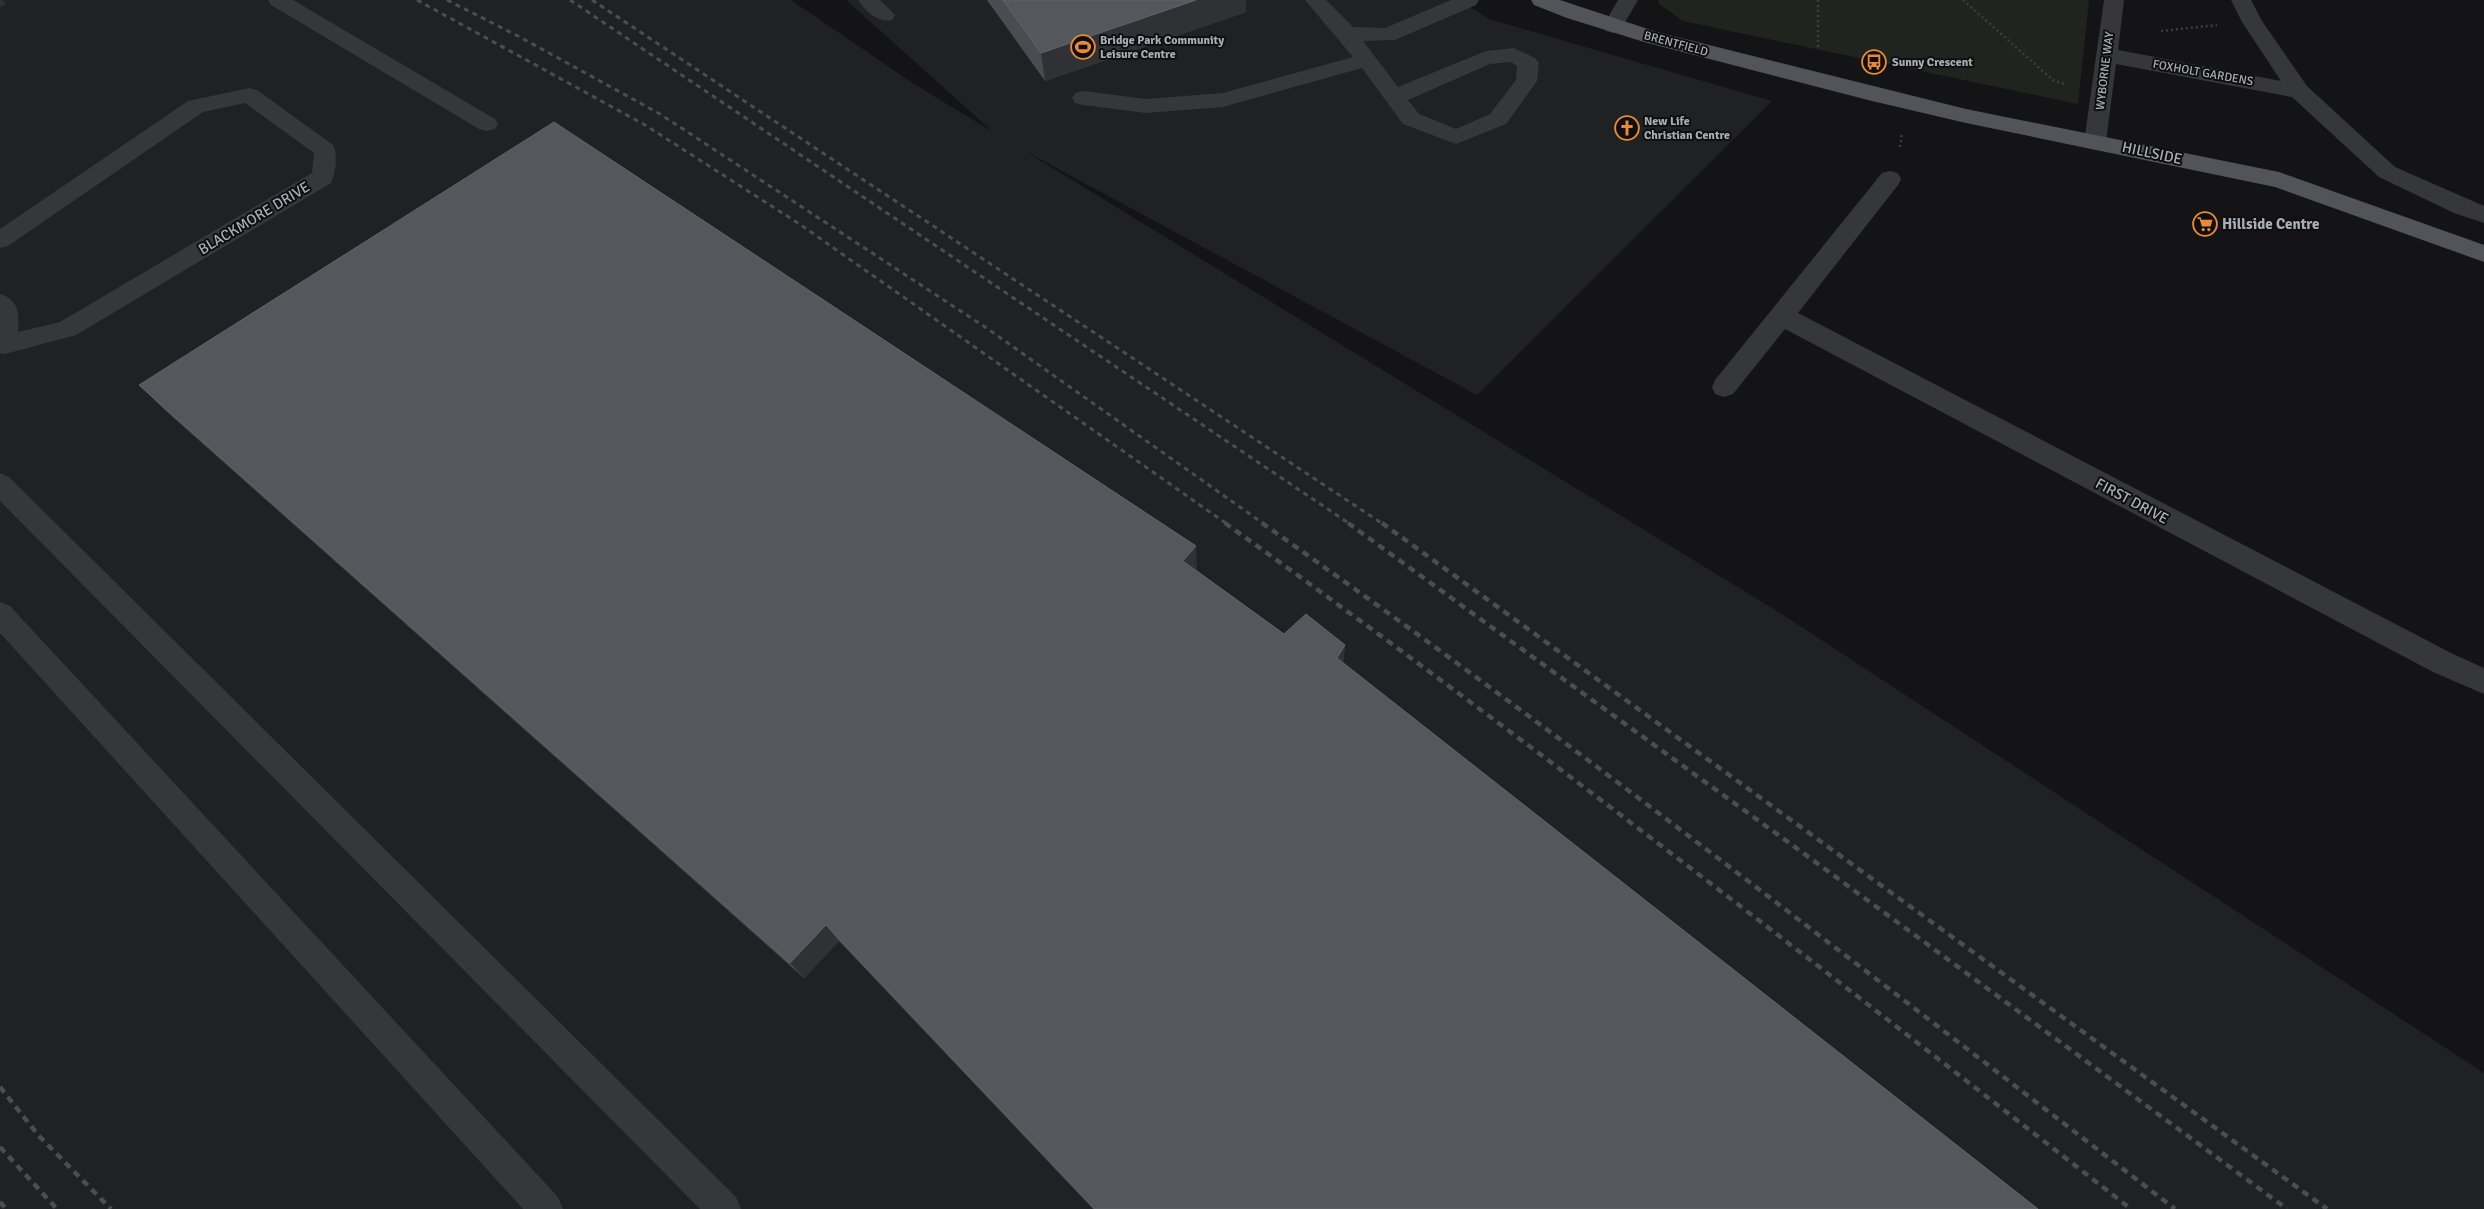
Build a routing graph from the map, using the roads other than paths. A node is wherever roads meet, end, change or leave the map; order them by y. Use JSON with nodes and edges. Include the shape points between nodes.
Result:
{"nodes":[{"id":1,"x":278,"y":0,"type":"edge"},
{"id":2,"x":868,"y":0,"type":"edge"},
{"id":3,"x":1315,"y":0,"type":"edge"},
{"id":4,"x":1468,"y":0,"type":"edge"},
{"id":5,"x":1541,"y":0,"type":"edge"},
{"id":6,"x":1628,"y":0,"type":"edge"},
{"id":7,"x":2114,"y":0,"type":"edge"},
{"id":8,"x":2241,"y":0,"type":"edge"},
{"id":9,"x":885,"y":14,"type":"dead end"},
{"id":10,"x":1613,"y":26,"type":"junction"},
{"id":11,"x":1347,"y":34,"type":"junction"},
{"id":12,"x":2108,"y":46,"type":"junction"},
{"id":13,"x":1366,"y":60,"type":"junction"},
{"id":14,"x":1813,"y":79,"type":"joint"},
{"id":15,"x":2299,"y":91,"type":"junction"},
{"id":16,"x":1395,"y":97,"type":"junction"},
{"id":17,"x":1084,"y":98,"type":"dead end"},
{"id":18,"x":487,"y":124,"type":"dead end"},
{"id":19,"x":2095,"y":142,"type":"junction"},
{"id":20,"x":1890,"y":179,"type":"dead end"},
{"id":21,"x":2484,"y":215,"type":"edge"},
{"id":22,"x":0,"y":240,"type":"edge"},
{"id":23,"x":2484,"y":254,"type":"edge"},
{"id":24,"x":0,"y":304,"type":"edge"},
{"id":25,"x":1782,"y":316,"type":"junction"},
{"id":26,"x":2,"y":348,"type":"edge"},
{"id":27,"x":1724,"y":387,"type":"dead end"},
{"id":28,"x":0,"y":484,"type":"edge"},
{"id":29,"x":0,"y":614,"type":"edge"},
{"id":30,"x":2484,"y":681,"type":"edge"},
{"id":31,"x":546,"y":1209,"type":"edge"},
{"id":32,"x":724,"y":1209,"type":"edge"}],
"edges":[{"from":1,"to":18,"type":"street"},
{"from":2,"to":9,"type":"street"},
{"from":3,"to":11,"type":"street"},
{"from":4,"to":11,"type":"street","via":[[1388,35]]},
{"from":5,"to":10,"type":"main road","name":"BRENTFIELD"},
{"from":6,"to":10,"type":"street"},
{"from":7,"to":12,"type":"street","name":"WYBORNE WAY"},
{"from":8,"to":15,"type":"street","via":[[2252,22]]},
{"from":10,"to":14,"type":"main road","name":"BRENTFIELD"},
{"from":11,"to":13,"type":"street"},
{"from":12,"to":15,"type":"street","name":"FOXHOLT GARDENS"},
{"from":12,"to":19,"type":"street","name":"WYBORNE WAY"},
{"from":13,"to":16,"type":"street"},
{"from":13,"to":17,"type":"street","via":[[1223,100],[1146,106]]},
{"from":14,"to":19,"type":"main road","name":"HILLSIDE","via":[[1966,116]]},
{"from":15,"to":21,"type":"street","via":[[2387,172]]},
{"from":16,"to":16,"type":"street","via":[[1486,58],[1514,55],[1528,63],[1526,81],[1498,119],[1456,137],[1411,119]]},
{"from":19,"to":23,"type":"main road","name":"HILLSIDE","via":[[2279,180]]},
{"from":20,"to":25,"type":"street"},
{"from":22,"to":26,"type":"street","name":"BLACKMORE DRIVE","via":[[196,106],[249,95],[325,150],[323,177],[67,329]]},
{"from":24,"to":26,"type":"street","name":"BLACKMORE DRIVE","via":[[7,311]]},
{"from":25,"to":27,"type":"street"},
{"from":25,"to":30,"type":"street","name":"FIRST DRIVE","via":[[2443,664]]},
{"from":28,"to":32,"type":"street"},
{"from":29,"to":31,"type":"street"}]}
